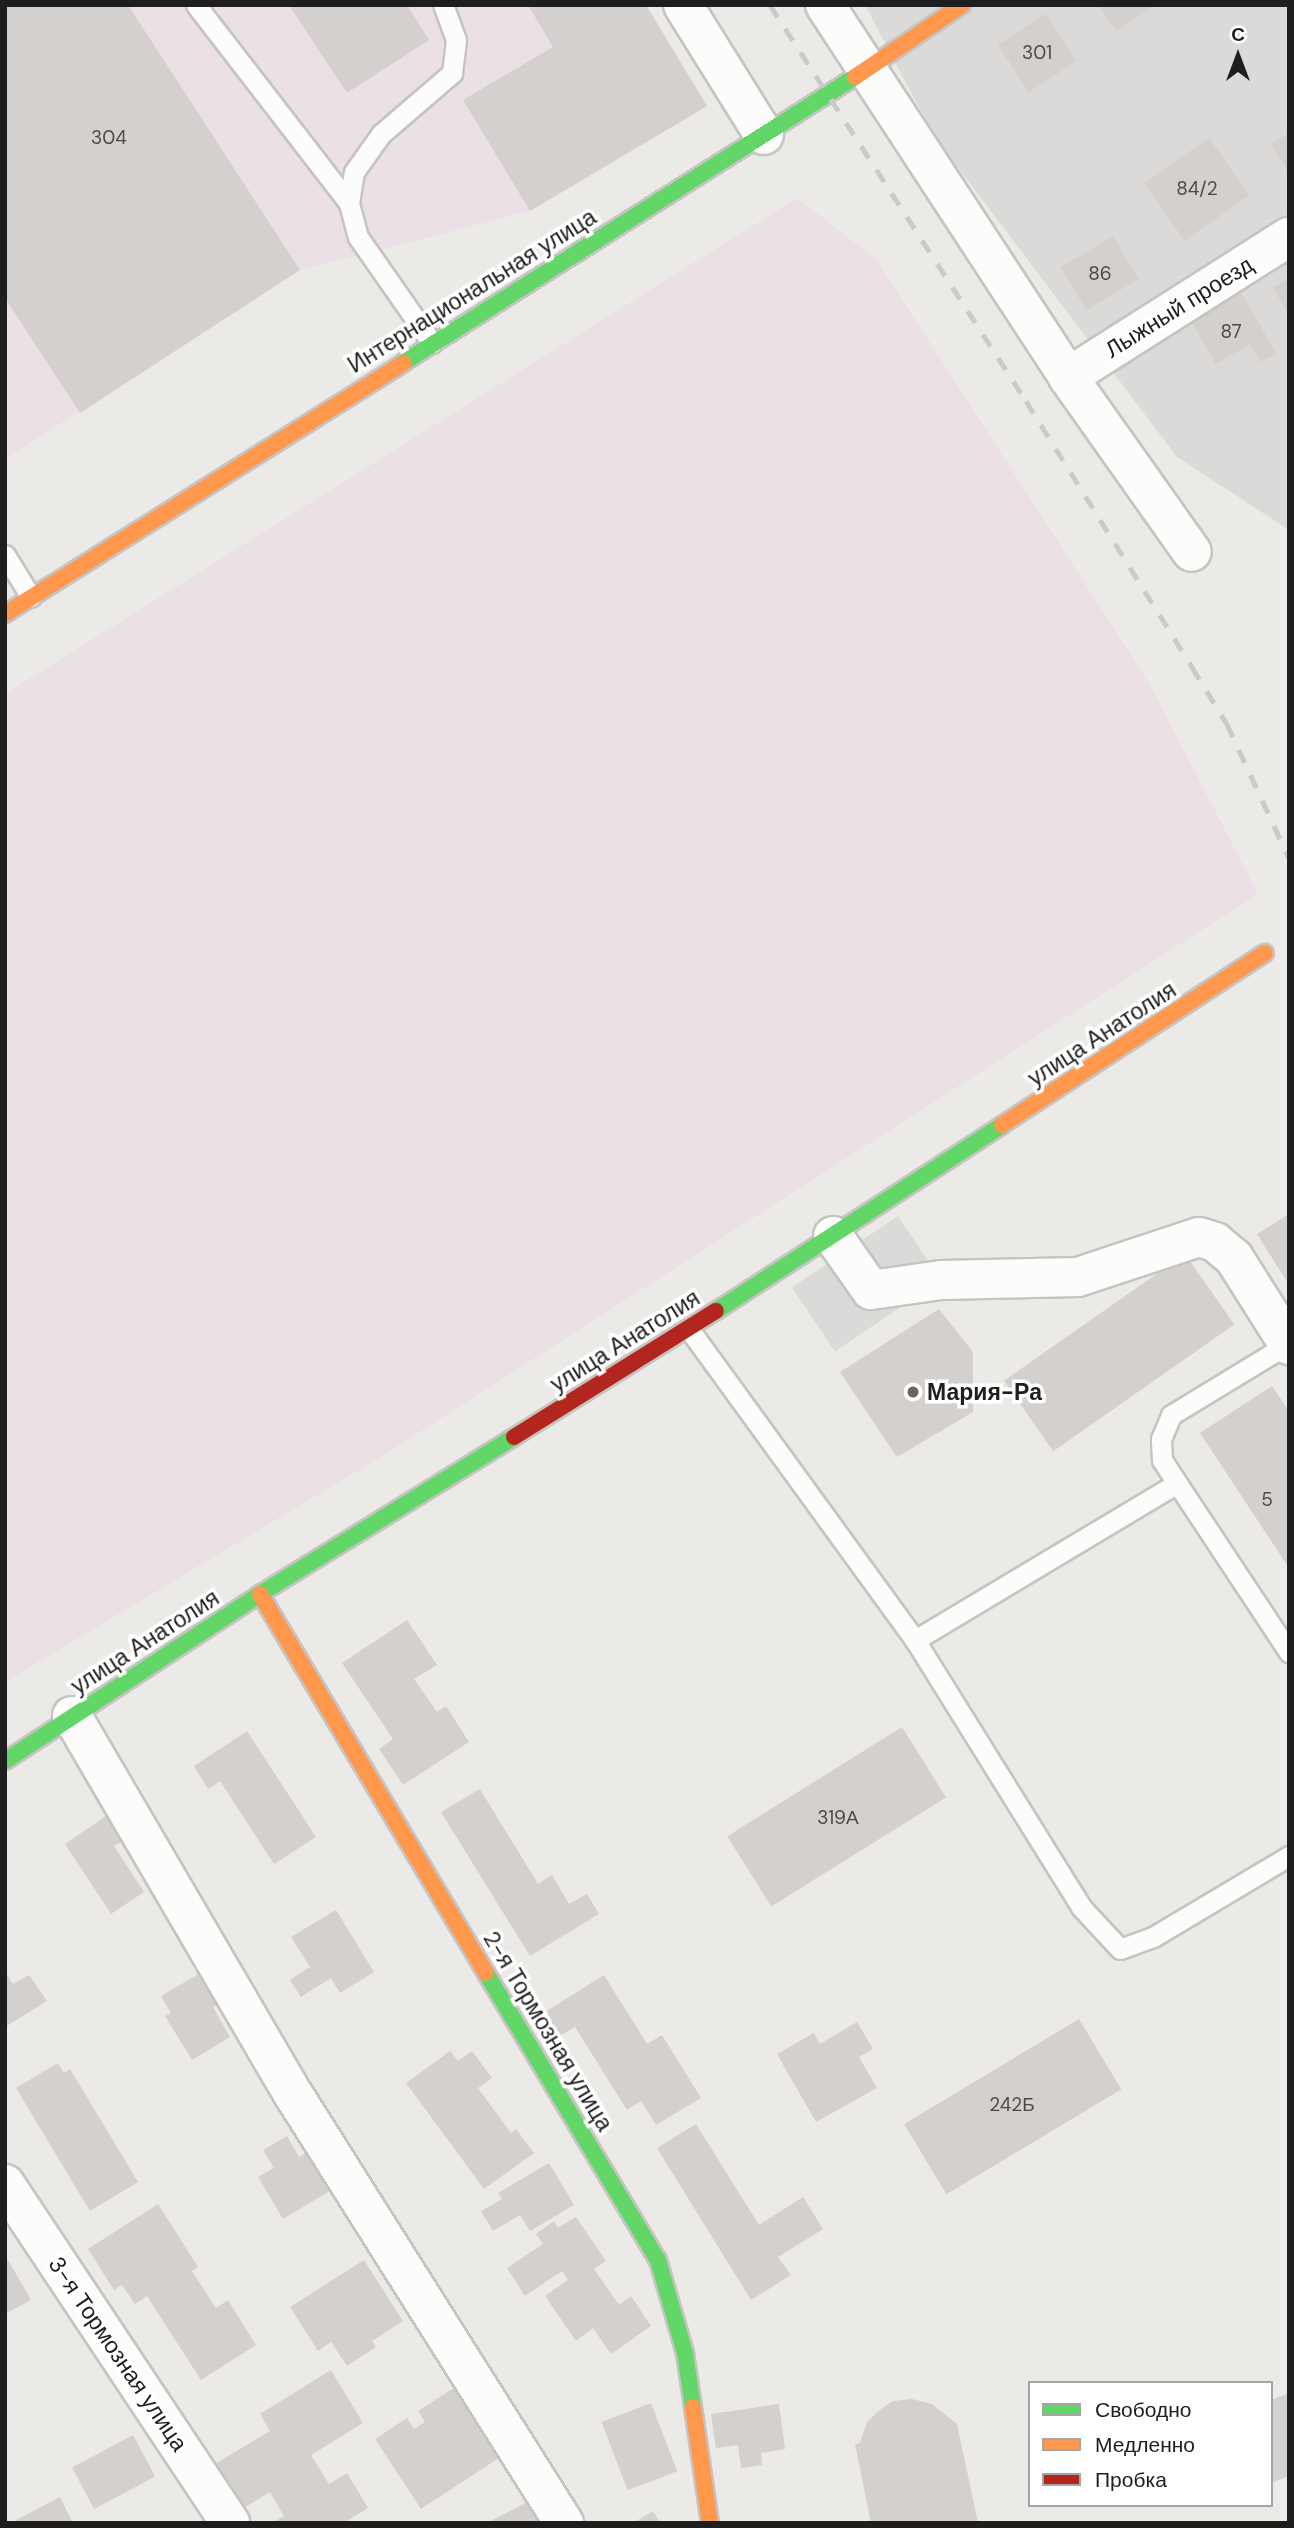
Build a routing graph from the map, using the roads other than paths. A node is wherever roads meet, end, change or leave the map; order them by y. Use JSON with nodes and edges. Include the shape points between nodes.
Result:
{"nodes":[{"id":1,"x":197,"y":5,"type":"edge"},
{"id":2,"x":443,"y":5,"type":"edge"},
{"id":3,"x":683,"y":5,"type":"edge"},
{"id":4,"x":825,"y":5,"type":"edge"},
{"id":5,"x":962,"y":5,"type":"edge"},
{"id":6,"x":868,"y":68,"type":"junction"},
{"id":7,"x":764,"y":135,"type":"junction"},
{"id":8,"x":349,"y":203,"type":"junction"},
{"id":9,"x":1289,"y":237,"type":"edge"},
{"id":10,"x":432,"y":343,"type":"junction"},
{"id":11,"x":1068,"y":377,"type":"junction"},
{"id":12,"x":1192,"y":552,"type":"dead end"},
{"id":13,"x":5,"y":555,"type":"edge"},
{"id":14,"x":31,"y":597,"type":"junction"},
{"id":15,"x":5,"y":614,"type":"edge"},
{"id":16,"x":1265,"y":953,"type":"dead end"},
{"id":17,"x":833,"y":1236,"type":"junction"},
{"id":18,"x":688,"y":1329,"type":"junction"},
{"id":19,"x":1288,"y":1345,"type":"edge"},
{"id":20,"x":1177,"y":1483,"type":"junction"},
{"id":21,"x":260,"y":1594,"type":"junction"},
{"id":22,"x":915,"y":1640,"type":"junction"},
{"id":23,"x":1289,"y":1652,"type":"edge"},
{"id":24,"x":72,"y":1716,"type":"junction"},
{"id":25,"x":5,"y":1761,"type":"edge"},
{"id":26,"x":1289,"y":1856,"type":"edge"},
{"id":27,"x":5,"y":2185,"type":"edge"},
{"id":28,"x":230,"y":2523,"type":"edge"},
{"id":29,"x":564,"y":2523,"type":"edge"},
{"id":30,"x":710,"y":2523,"type":"edge"}],
"edges":[{"from":1,"to":8,"type":"lane"},
{"from":2,"to":8,"type":"lane","via":[[456,40],[452,73],[382,134],[355,172]]},
{"from":3,"to":7,"type":"street"},
{"from":4,"to":6,"type":"street"},
{"from":5,"to":6,"type":"street","name":"Интернациональная улица"},
{"from":6,"to":7,"type":"street","name":"Интернациональная улица"},
{"from":6,"to":11,"type":"street"},
{"from":7,"to":10,"type":"street","name":"Интернациональная улица"},
{"from":8,"to":10,"type":"lane","via":[[358,237]]},
{"from":9,"to":11,"type":"street","name":"Лыжный проезд"},
{"from":10,"to":14,"type":"street","name":"Интернациональная улица"},
{"from":11,"to":12,"type":"street"},
{"from":13,"to":14,"type":"lane"},
{"from":14,"to":15,"type":"street","name":"Интернациональная улица"},
{"from":16,"to":17,"type":"street","name":"улица Анатолия"},
{"from":17,"to":18,"type":"street","name":"улица Анатолия"},
{"from":17,"to":19,"type":"street","via":[[871,1290],[941,1280],[1079,1277],[1199,1237],[1215,1242],[1234,1258]]},
{"from":18,"to":21,"type":"street","name":"улица Анатолия"},
{"from":18,"to":22,"type":"lane"},
{"from":19,"to":20,"type":"lane","via":[[1171,1415],[1160,1439],[1163,1460]]},
{"from":20,"to":22,"type":"lane"},
{"from":20,"to":23,"type":"lane"},
{"from":21,"to":24,"type":"street","name":"улица Анатолия"},
{"from":21,"to":30,"type":"street","name":"2-я Тормозная улица","via":[[659,2260],[685,2353]]},
{"from":22,"to":26,"type":"lane","via":[[1081,1907],[1120,1949],[1153,1937]]},
{"from":24,"to":25,"type":"street","name":"улица Анатолия"},
{"from":24,"to":29,"type":"street","via":[[295,2097]]},
{"from":27,"to":28,"type":"street","name":"3-я Тормозная улица"}]}
